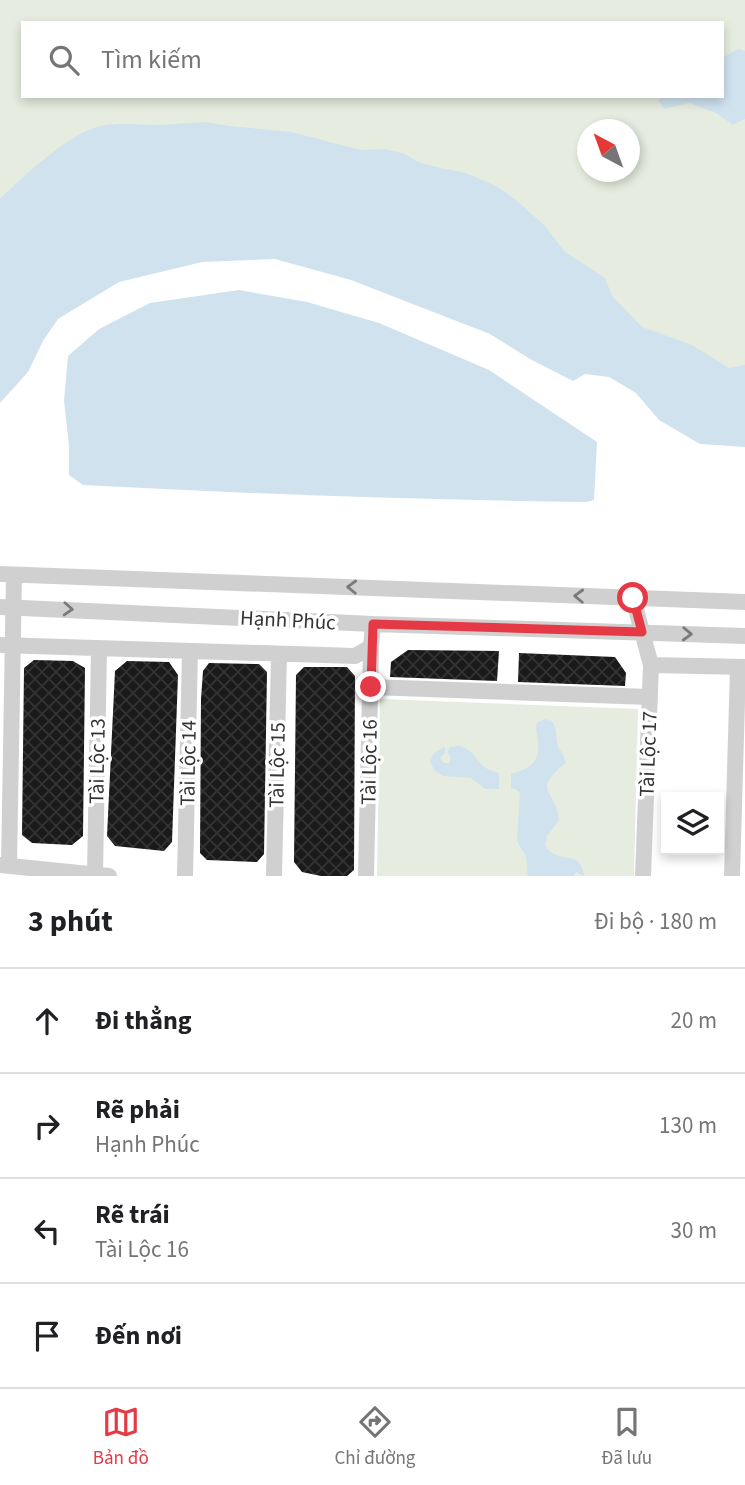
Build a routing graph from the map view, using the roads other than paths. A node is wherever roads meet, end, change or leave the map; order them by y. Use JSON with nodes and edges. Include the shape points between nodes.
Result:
{"nodes":[{"id":1,"x":7,"y":575,"type":"edge"},
{"id":2,"x":633,"y":598,"type":"junction"},
{"id":3,"x":745,"y":602,"type":"edge"},
{"id":4,"x":7,"y":607,"type":"edge"},
{"id":5,"x":373,"y":624,"type":"junction"},
{"id":6,"x":642,"y":632,"type":"junction"},
{"id":7,"x":745,"y":636,"type":"edge"},
{"id":8,"x":6,"y":645,"type":"edge"},
{"id":9,"x":371,"y":647,"type":"junction"},
{"id":10,"x":99,"y":648,"type":"junction"},
{"id":11,"x":190,"y":651,"type":"junction"},
{"id":12,"x":279,"y":654,"type":"junction"},
{"id":13,"x":651,"y":665,"type":"junction"},
{"id":14,"x":741,"y":667,"type":"edge"},
{"id":15,"x":371,"y":687,"type":"junction"},
{"id":16,"x":650,"y":697,"type":"junction"},
{"id":17,"x":4,"y":866,"type":"edge"},
{"id":18,"x":102,"y":875,"type":"edge"},
{"id":19,"x":185,"y":876,"type":"edge"},
{"id":20,"x":274,"y":876,"type":"edge"},
{"id":21,"x":366,"y":876,"type":"edge"},
{"id":22,"x":643,"y":876,"type":"edge"},
{"id":23,"x":732,"y":876,"type":"edge"}],
"edges":[{"from":2,"to":1,"type":"street","name":"Hạnh Phúc","one_way":true},
{"from":1,"to":4,"type":"street"},
{"from":2,"to":3,"type":"street","name":"Hạnh Phúc"},
{"from":2,"to":6,"type":"street","name":"Tài Lộc 17"},
{"from":4,"to":5,"type":"street","name":"Hạnh Phúc","one_way":true},
{"from":4,"to":8,"type":"street"},
{"from":5,"to":6,"type":"street","name":"Hạnh Phúc"},
{"from":5,"to":9,"type":"street","name":"Tài Lộc 16"},
{"from":6,"to":7,"type":"street","name":"Hạnh Phúc","one_way":true},
{"from":6,"to":13,"type":"street","name":"Tài Lộc 17"},
{"from":8,"to":10,"type":"street"},
{"from":8,"to":17,"type":"street"},
{"from":9,"to":12,"type":"street","via":[[355,656]]},
{"from":9,"to":15,"type":"street","name":"Tài Lộc 16"},
{"from":10,"to":11,"type":"street"},
{"from":10,"to":18,"type":"street","name":"Tài Lộc 13"},
{"from":11,"to":12,"type":"street"},
{"from":11,"to":19,"type":"street","name":"Tài Lộc 14"},
{"from":12,"to":20,"type":"street","name":"Tài Lộc 15"},
{"from":13,"to":14,"type":"street"},
{"from":13,"to":16,"type":"street","name":"Tài Lộc 17"},
{"from":14,"to":23,"type":"street"},
{"from":15,"to":16,"type":"street"},
{"from":15,"to":21,"type":"street","name":"Tài Lộc 16"},
{"from":16,"to":22,"type":"street","name":"Tài Lộc 17"},
{"from":17,"to":18,"type":"street"}]}
